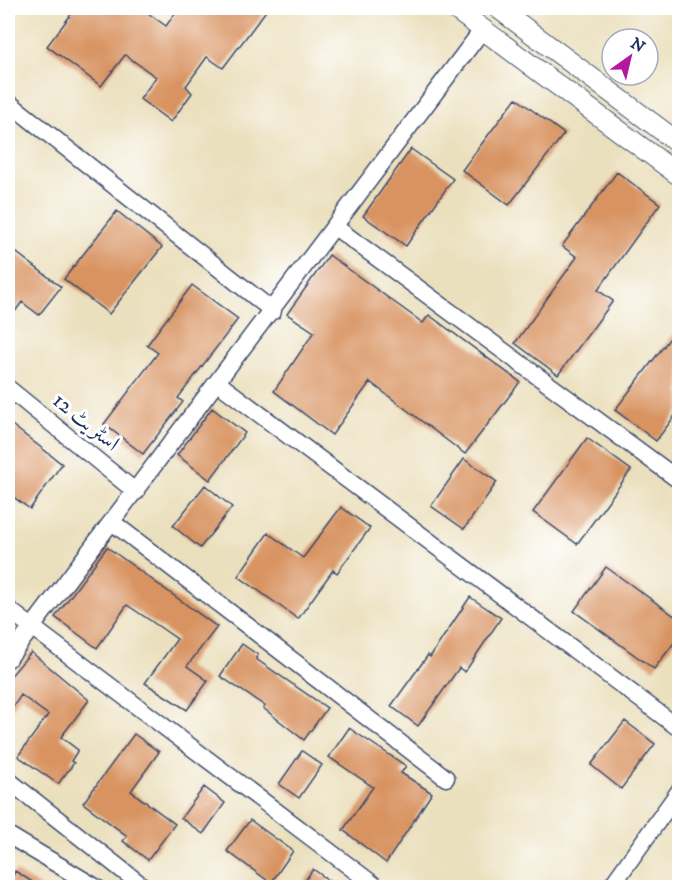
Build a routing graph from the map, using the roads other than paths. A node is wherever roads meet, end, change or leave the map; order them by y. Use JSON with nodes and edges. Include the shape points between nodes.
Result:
{"nodes":[{"id":1,"x":454,"y":8,"type":"edge"},
{"id":2,"x":498,"y":8,"type":"edge"},
{"id":3,"x":483,"y":29,"type":"junction"},
{"id":4,"x":8,"y":102,"type":"edge"},
{"id":5,"x":680,"y":144,"type":"edge"},
{"id":6,"x":680,"y":176,"type":"edge"},
{"id":7,"x":335,"y":227,"type":"junction"},
{"id":8,"x":273,"y":311,"type":"junction"},
{"id":9,"x":218,"y":383,"type":"junction"},
{"id":10,"x":8,"y":388,"type":"edge"},
{"id":11,"x":680,"y":481,"type":"edge"},
{"id":12,"x":136,"y":492,"type":"junction"},
{"id":13,"x":112,"y":522,"type":"junction"},
{"id":14,"x":8,"y":609,"type":"edge"},
{"id":15,"x":31,"y":628,"type":"junction"},
{"id":16,"x":8,"y":659,"type":"edge"},
{"id":17,"x":680,"y":729,"type":"edge"},
{"id":18,"x":446,"y":778,"type":"dead end"},
{"id":19,"x":8,"y":780,"type":"edge"},
{"id":20,"x":678,"y":796,"type":"edge"},
{"id":21,"x":8,"y":836,"type":"edge"},
{"id":22,"x":97,"y":888,"type":"edge"},
{"id":23,"x":145,"y":888,"type":"edge"},
{"id":24,"x":378,"y":888,"type":"edge"},
{"id":25,"x":610,"y":888,"type":"edge"}],
"edges":[{"from":1,"to":3,"type":"street"},
{"from":2,"to":5,"type":"street"},
{"from":3,"to":6,"type":"street"},
{"from":3,"to":7,"type":"street"},
{"from":4,"to":8,"type":"street"},
{"from":7,"to":8,"type":"street"},
{"from":7,"to":11,"type":"street"},
{"from":8,"to":9,"type":"street"},
{"from":9,"to":12,"type":"street"},
{"from":9,"to":17,"type":"street"},
{"from":10,"to":12,"type":"street","name":"اسٹریٹ 12"},
{"from":12,"to":13,"type":"street"},
{"from":13,"to":15,"type":"street"},
{"from":13,"to":18,"type":"street"},
{"from":14,"to":15,"type":"street"},
{"from":15,"to":16,"type":"street"},
{"from":15,"to":24,"type":"street"},
{"from":19,"to":23,"type":"street"},
{"from":20,"to":25,"type":"street"},
{"from":21,"to":22,"type":"street"}]}
